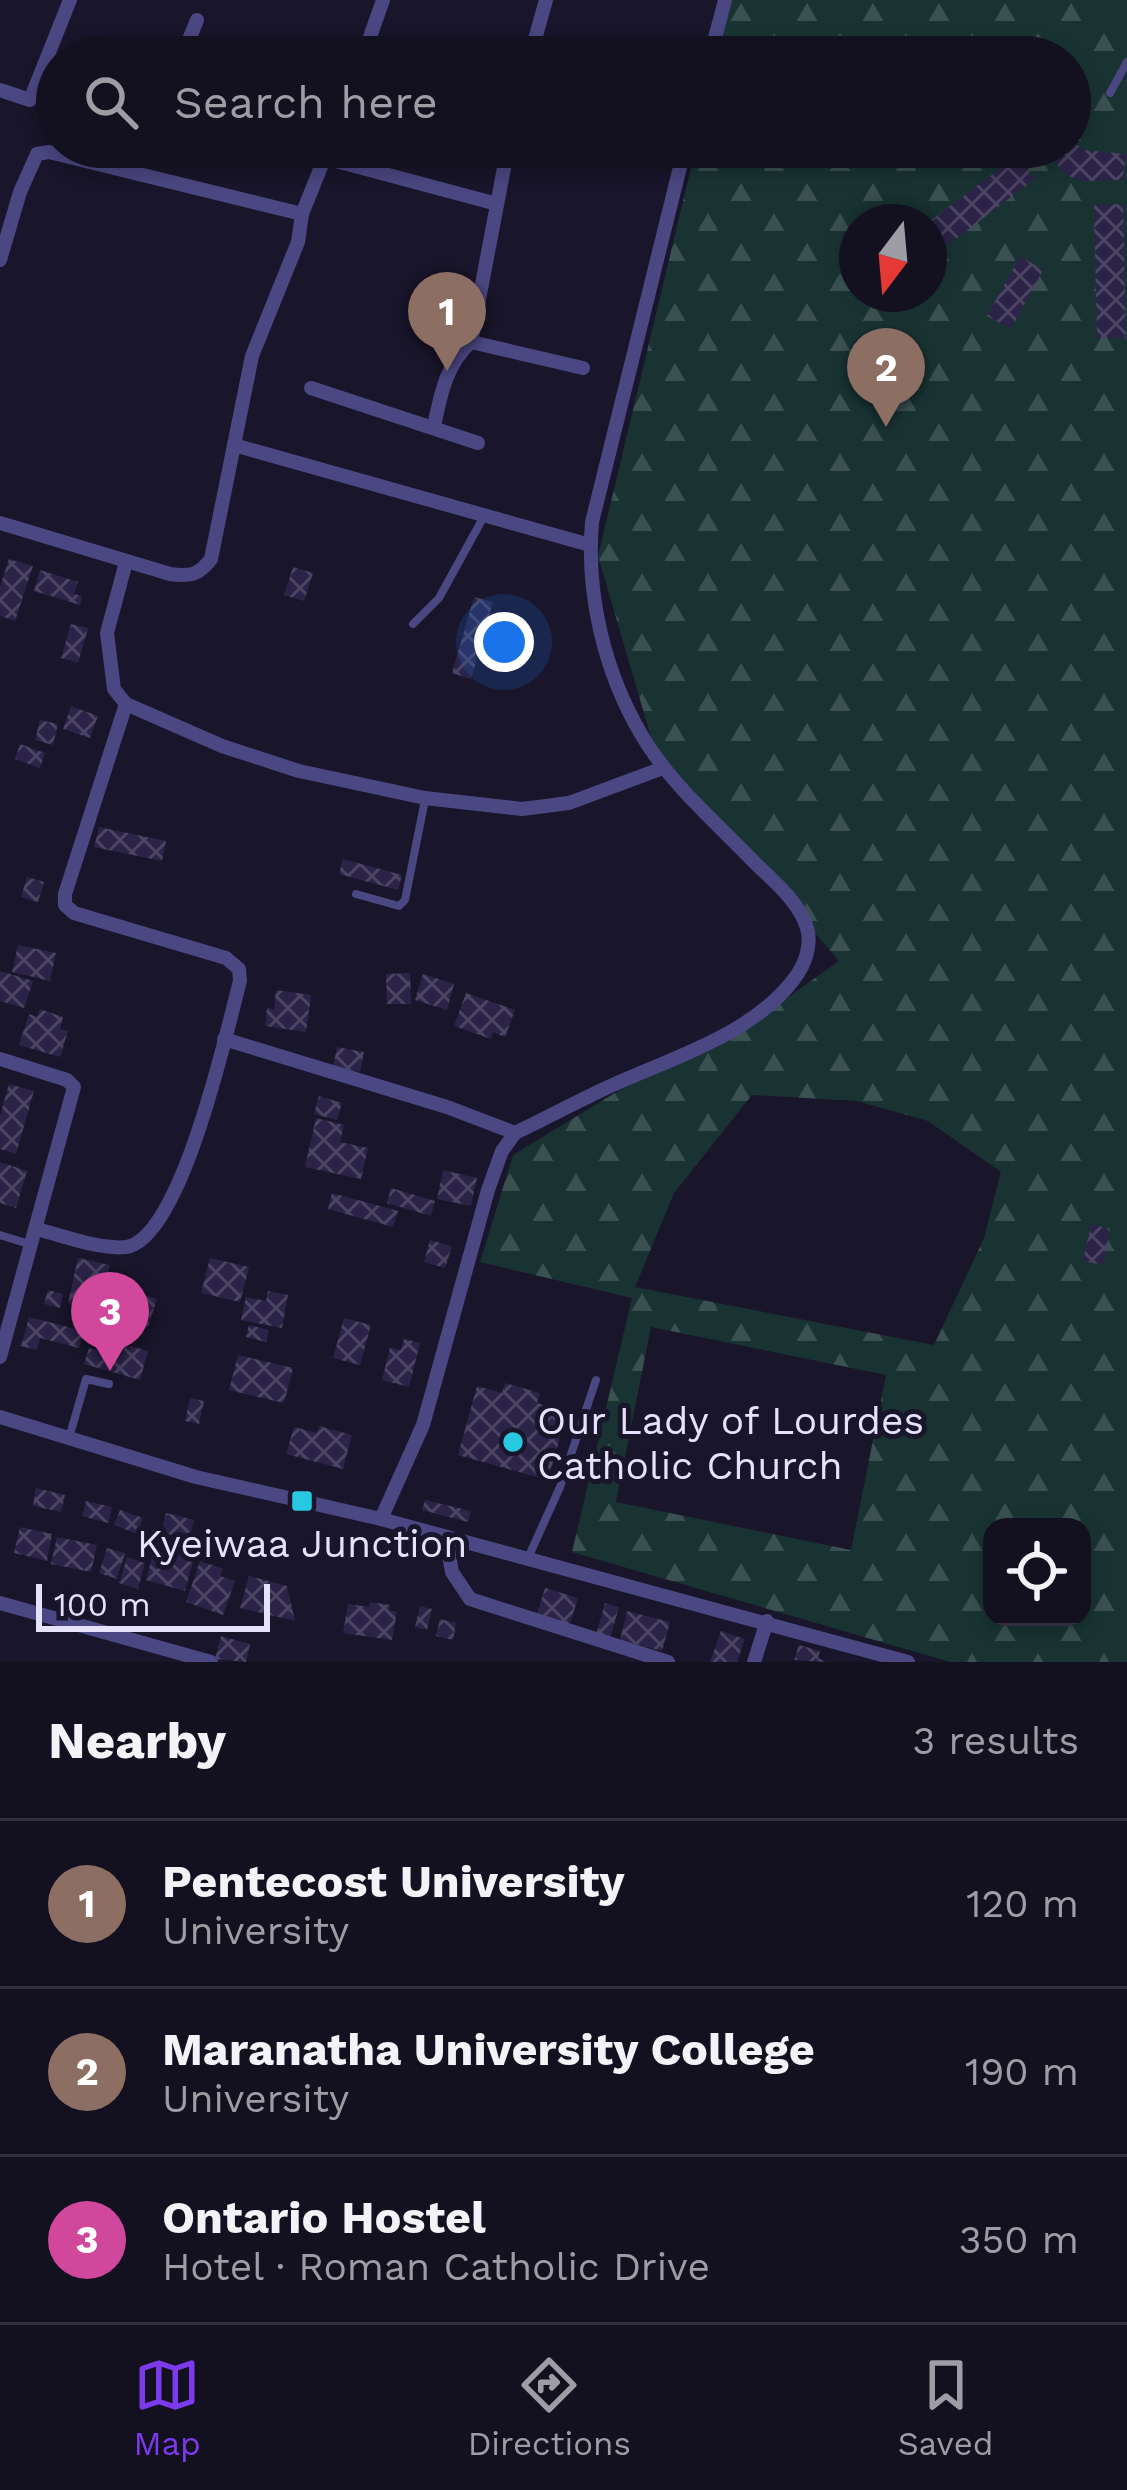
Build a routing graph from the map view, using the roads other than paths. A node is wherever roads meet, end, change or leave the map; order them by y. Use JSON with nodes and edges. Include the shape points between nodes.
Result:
{"nodes":[{"id":1,"x":70,"y":0,"type":"edge"},
{"id":2,"x":383,"y":0,"type":"edge"},
{"id":3,"x":547,"y":0,"type":"edge"},
{"id":4,"x":725,"y":0,"type":"edge"},
{"id":5,"x":197,"y":20,"type":"dead end"},
{"id":6,"x":56,"y":36,"type":"edge"},
{"id":7,"x":191,"y":36,"type":"edge"},
{"id":8,"x":370,"y":36,"type":"edge"},
{"id":9,"x":536,"y":36,"type":"edge"},
{"id":10,"x":716,"y":36,"type":"edge"},
{"id":11,"x":1127,"y":62,"type":"edge"},
{"id":12,"x":36,"y":85,"type":"edge"},
{"id":13,"x":0,"y":90,"type":"edge"},
{"id":14,"x":1110,"y":93,"type":"dead end"},
{"id":15,"x":36,"y":156,"type":"edge"},
{"id":16,"x":121,"y":168,"type":"edge"},
{"id":17,"x":136,"y":168,"type":"edge"},
{"id":18,"x":321,"y":168,"type":"edge"},
{"id":19,"x":376,"y":168,"type":"edge"},
{"id":20,"x":504,"y":168,"type":"edge"},
{"id":21,"x":680,"y":168,"type":"edge"},
{"id":22,"x":135,"y":171,"type":"junction"},
{"id":23,"x":497,"y":205,"type":"junction"},
{"id":24,"x":302,"y":214,"type":"junction"},
{"id":25,"x":0,"y":260,"type":"edge"},
{"id":26,"x":471,"y":342,"type":"junction"},
{"id":27,"x":583,"y":368,"type":"dead end"},
{"id":28,"x":310,"y":388,"type":"dead end"},
{"id":29,"x":434,"y":426,"type":"junction"},
{"id":30,"x":478,"y":443,"type":"dead end"},
{"id":31,"x":234,"y":445,"type":"junction"},
{"id":32,"x":483,"y":518,"type":"junction"},
{"id":33,"x":0,"y":523,"type":"edge"},
{"id":34,"x":590,"y":544,"type":"junction"},
{"id":35,"x":126,"y":562,"type":"junction"},
{"id":36,"x":412,"y":624,"type":"dead end"},
{"id":37,"x":126,"y":704,"type":"junction"},
{"id":38,"x":663,"y":768,"type":"junction"},
{"id":39,"x":425,"y":798,"type":"junction"},
{"id":40,"x":356,"y":894,"type":"dead end"},
{"id":41,"x":224,"y":1039,"type":"junction"},
{"id":42,"x":0,"y":1059,"type":"edge"},
{"id":43,"x":515,"y":1133,"type":"junction"},
{"id":44,"x":0,"y":1235,"type":"edge"},
{"id":45,"x":33,"y":1237,"type":"junction"},
{"id":46,"x":0,"y":1357,"type":"edge"},
{"id":47,"x":596,"y":1380,"type":"dead end"},
{"id":48,"x":109,"y":1384,"type":"dead end"},
{"id":49,"x":0,"y":1417,"type":"edge"},
{"id":50,"x":69,"y":1438,"type":"junction"},
{"id":51,"x":381,"y":1519,"type":"junction"},
{"id":52,"x":446,"y":1538,"type":"junction"},
{"id":53,"x":527,"y":1559,"type":"junction"},
{"id":54,"x":0,"y":1603,"type":"edge"},
{"id":55,"x":767,"y":1621,"type":"junction"},
{"id":56,"x":211,"y":1662,"type":"edge"},
{"id":57,"x":668,"y":1662,"type":"edge"},
{"id":58,"x":754,"y":1662,"type":"edge"},
{"id":59,"x":908,"y":1662,"type":"edge"}],
"edges":[{"from":1,"to":6,"type":"street"},
{"from":2,"to":8,"type":"street"},
{"from":3,"to":9,"type":"street"},
{"from":4,"to":10,"type":"street"},
{"from":5,"to":7,"type":"street"},
{"from":11,"to":14,"type":"lane"},
{"from":12,"to":13,"type":"street","via":[[30,100]]},
{"from":15,"to":25,"type":"street"},
{"from":16,"to":22,"type":"street"},
{"from":17,"to":22,"type":"street"},
{"from":18,"to":24,"type":"street"},
{"from":19,"to":23,"type":"street"},
{"from":20,"to":23,"type":"street"},
{"from":21,"to":34,"type":"street"},
{"from":22,"to":24,"type":"street"},
{"from":23,"to":26,"type":"street"},
{"from":24,"to":31,"type":"street","via":[[252,356]]},
{"from":26,"to":27,"type":"street"},
{"from":26,"to":29,"type":"street","via":[[447,375]]},
{"from":28,"to":29,"type":"street"},
{"from":29,"to":30,"type":"street"},
{"from":31,"to":32,"type":"street"},
{"from":31,"to":35,"type":"street","via":[[203,571],[184,576]]},
{"from":32,"to":34,"type":"street"},
{"from":32,"to":36,"type":"lane","via":[[439,598]]},
{"from":33,"to":35,"type":"street"},
{"from":34,"to":38,"type":"street","via":[[589,579],[617,681]]},
{"from":35,"to":37,"type":"street","via":[[107,656]]},
{"from":37,"to":39,"type":"street","via":[[256,760]]},
{"from":37,"to":41,"type":"street","via":[[65,905],[226,958],[240,981]]},
{"from":38,"to":39,"type":"street","via":[[569,803],[522,809]]},
{"from":38,"to":43,"type":"street","via":[[801,914],[808,929],[804,962],[784,992],[722,1038]]},
{"from":39,"to":40,"type":"lane","via":[[405,900],[390,906]]},
{"from":41,"to":43,"type":"street"},
{"from":41,"to":45,"type":"street","via":[[179,1183],[148,1235],[123,1247]]},
{"from":42,"to":45,"type":"street","via":[[74,1087]]},
{"from":43,"to":51,"type":"street","via":[[488,1190],[423,1425]]},
{"from":44,"to":45,"type":"lane"},
{"from":45,"to":46,"type":"street"},
{"from":47,"to":53,"type":"lane"},
{"from":48,"to":50,"type":"lane","via":[[86,1379]]},
{"from":49,"to":50,"type":"street"},
{"from":50,"to":51,"type":"street"},
{"from":51,"to":52,"type":"street"},
{"from":52,"to":53,"type":"street"},
{"from":52,"to":57,"type":"street","via":[[452,1572],[470,1599]]},
{"from":53,"to":55,"type":"street"},
{"from":54,"to":56,"type":"street"},
{"from":55,"to":58,"type":"street"},
{"from":55,"to":59,"type":"street"}]}
